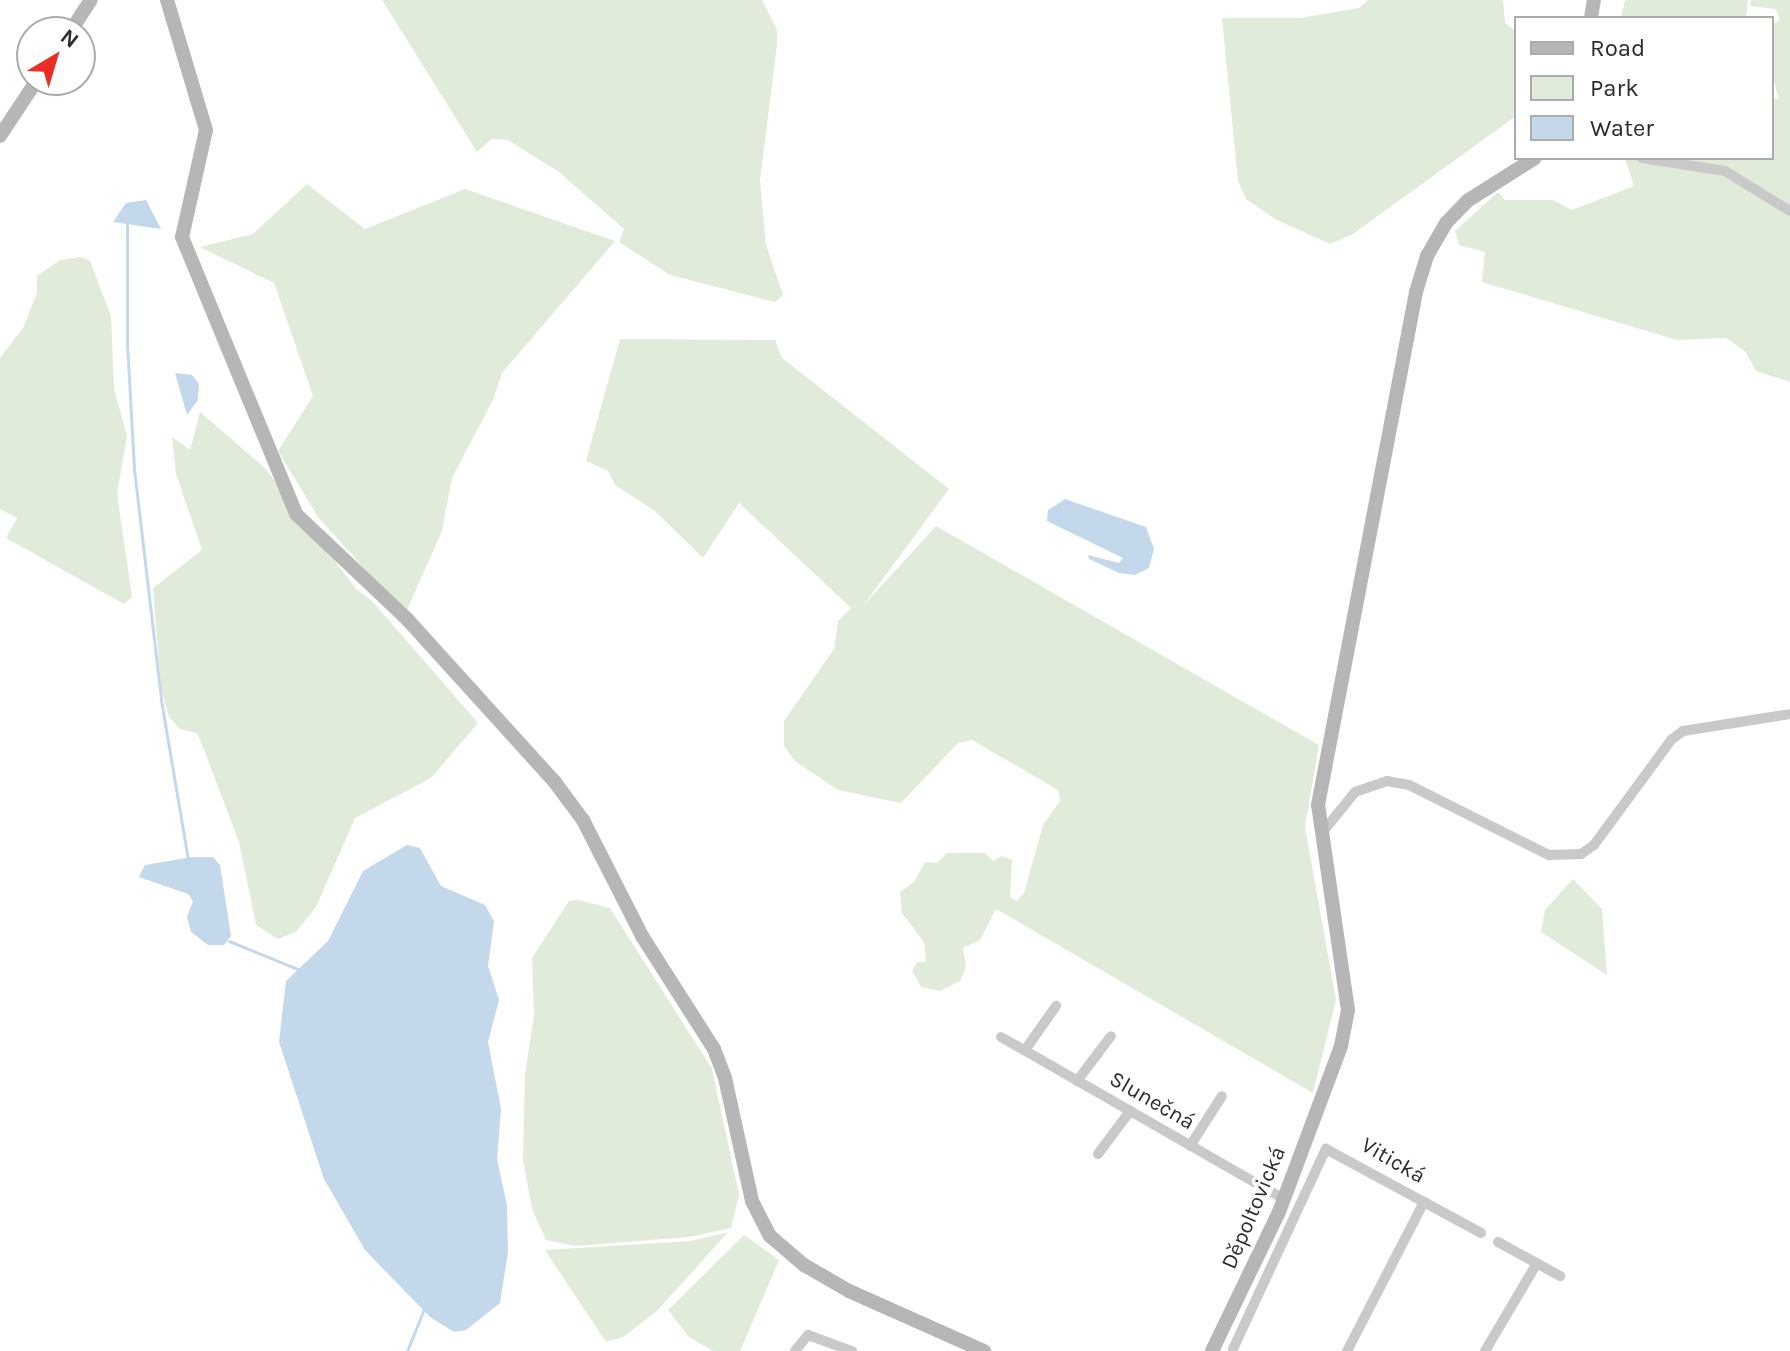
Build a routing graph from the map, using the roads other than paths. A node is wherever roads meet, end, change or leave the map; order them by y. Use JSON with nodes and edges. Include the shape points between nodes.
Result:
{"nodes":[{"id":1,"x":167,"y":0,"type":"edge"},
{"id":2,"x":26,"y":96,"type":"edge"},
{"id":3,"x":0,"y":136,"type":"edge"},
{"id":4,"x":1532,"y":160,"type":"edge"},
{"id":5,"x":1655,"y":160,"type":"edge"},
{"id":6,"x":1790,"y":211,"type":"edge"},
{"id":7,"x":1790,"y":714,"type":"edge"},
{"id":8,"x":1319,"y":837,"type":"junction"},
{"id":9,"x":1056,"y":1006,"type":"dead end"},
{"id":10,"x":1111,"y":1036,"type":"dead end"},
{"id":11,"x":1001,"y":1037,"type":"dead end"},
{"id":12,"x":1025,"y":1050,"type":"junction"},
{"id":13,"x":1077,"y":1081,"type":"junction"},
{"id":14,"x":1222,"y":1096,"type":"dead end"},
{"id":15,"x":1130,"y":1111,"type":"junction"},
{"id":16,"x":1190,"y":1146,"type":"junction"},
{"id":17,"x":1098,"y":1154,"type":"dead end"},
{"id":18,"x":1284,"y":1199,"type":"junction"},
{"id":19,"x":1424,"y":1202,"type":"junction"},
{"id":20,"x":1481,"y":1233,"type":"dead end"},
{"id":21,"x":1498,"y":1242,"type":"dead end"},
{"id":22,"x":1537,"y":1263,"type":"junction"},
{"id":23,"x":1560,"y":1276,"type":"dead end"},
{"id":24,"x":1214,"y":1347,"type":"edge"},
{"id":25,"x":1235,"y":1350,"type":"edge"},
{"id":26,"x":795,"y":1351,"type":"edge"},
{"id":27,"x":852,"y":1351,"type":"edge"},
{"id":28,"x":984,"y":1351,"type":"edge"},
{"id":29,"x":1347,"y":1351,"type":"edge"},
{"id":30,"x":1485,"y":1351,"type":"edge"}],
"edges":[{"from":1,"to":28,"type":"street","via":[[206,130],[182,237],[296,514],[407,619],[583,820],[642,936],[714,1049],[752,1201],[770,1236],[804,1265],[849,1291]]},
{"from":2,"to":3,"type":"street"},
{"from":4,"to":8,"type":"street","name":"Děpoltovická","via":[[1467,201],[1427,256],[1318,805]]},
{"from":5,"to":6,"type":"street","via":[[1725,171]]},
{"from":7,"to":8,"type":"street","via":[[1683,731],[1594,845],[1581,854],[1549,855],[1409,785],[1387,781],[1355,792]]},
{"from":8,"to":18,"type":"street","name":"Děpoltovická","via":[[1348,1010],[1330,1079]]},
{"from":9,"to":12,"type":"street"},
{"from":10,"to":13,"type":"street"},
{"from":11,"to":12,"type":"street","name":"Slunečná"},
{"from":12,"to":13,"type":"street","name":"Slunečná"},
{"from":13,"to":15,"type":"street","name":"Slunečná"},
{"from":14,"to":16,"type":"street"},
{"from":15,"to":16,"type":"street","name":"Slunečná"},
{"from":15,"to":17,"type":"street"},
{"from":16,"to":18,"type":"street","name":"Slunečná"},
{"from":18,"to":24,"type":"street","name":"Děpoltovická"},
{"from":19,"to":20,"type":"street","name":"Vitická"},
{"from":19,"to":25,"type":"street","name":"Vitická","via":[[1326,1149]]},
{"from":19,"to":29,"type":"street","name":"Vitická"},
{"from":21,"to":22,"type":"street"},
{"from":22,"to":23,"type":"street"},
{"from":22,"to":30,"type":"street"},
{"from":24,"to":25,"type":"street","name":"Vitická"},
{"from":26,"to":27,"type":"street","via":[[808,1335]]}]}
